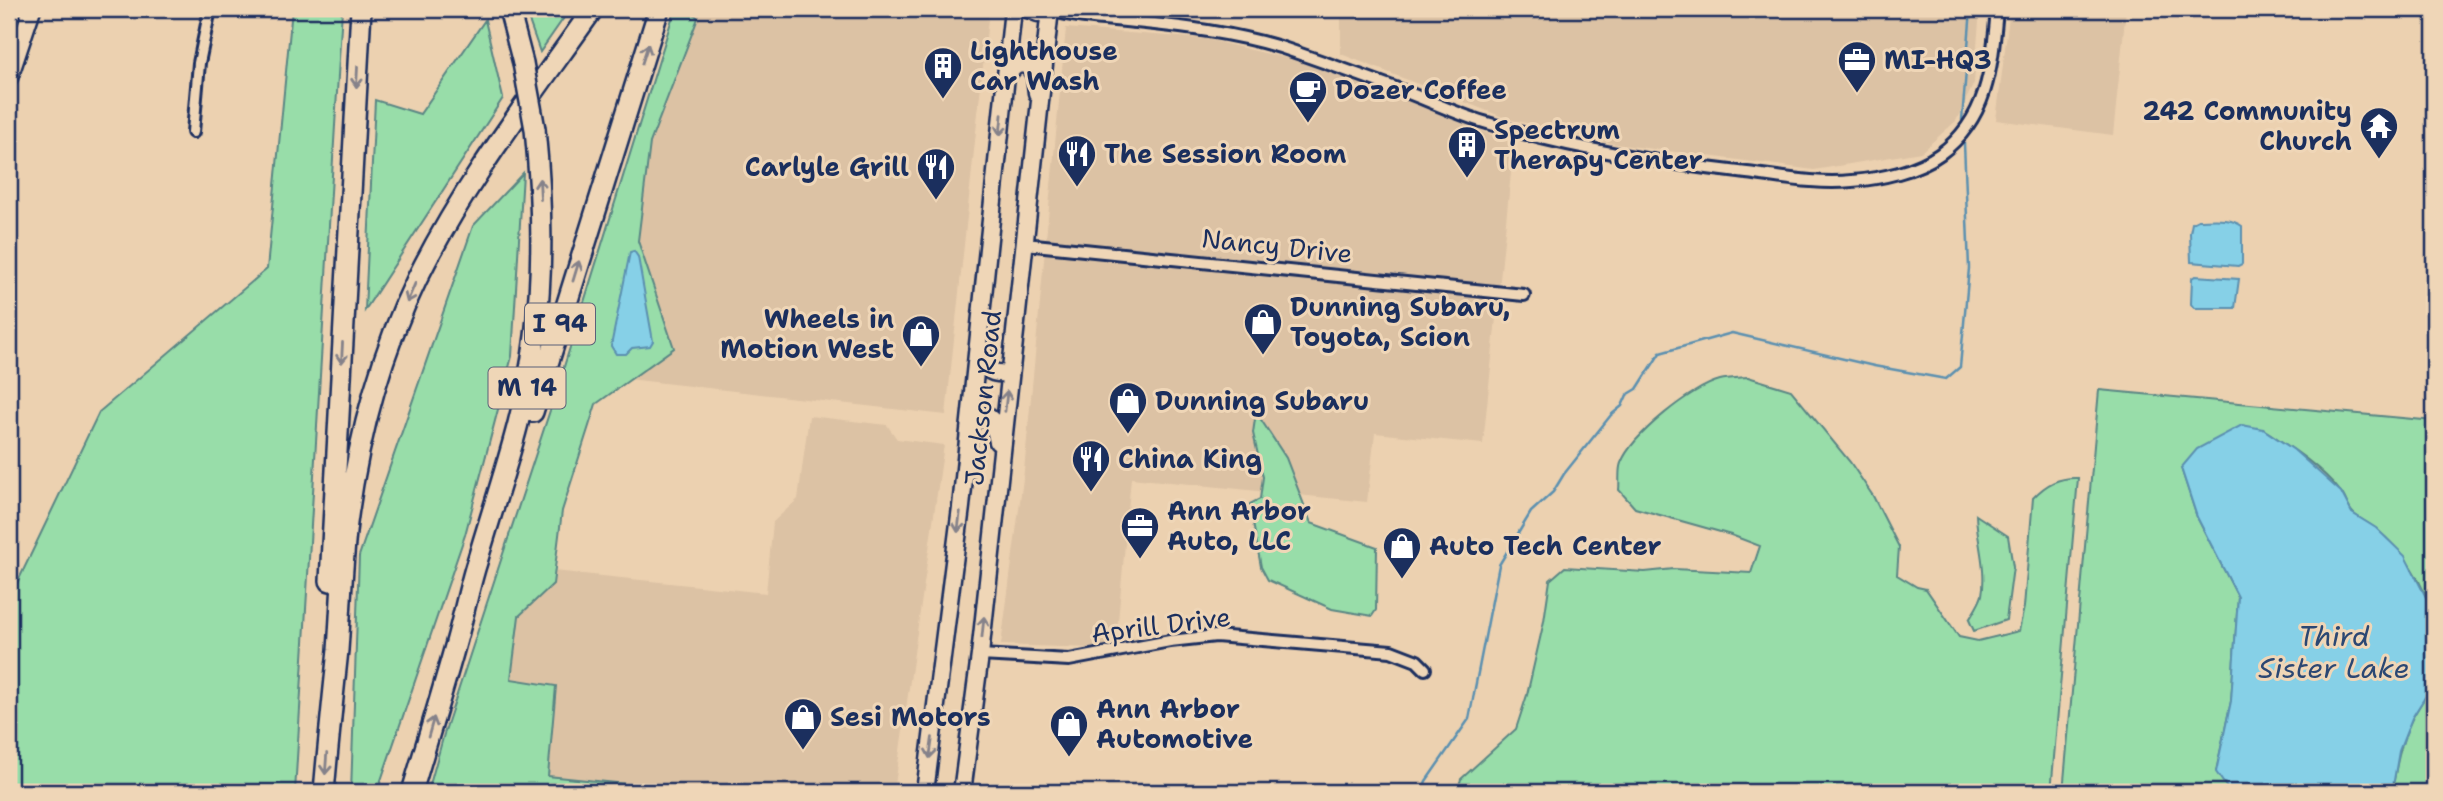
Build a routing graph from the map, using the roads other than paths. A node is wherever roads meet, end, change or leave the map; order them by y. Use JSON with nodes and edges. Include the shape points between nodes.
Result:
{"nodes":[{"id":1,"x":32,"y":9,"type":"edge"},
{"id":2,"x":210,"y":9,"type":"edge"},
{"id":3,"x":361,"y":9,"type":"edge"},
{"id":4,"x":509,"y":9,"type":"edge"},
{"id":5,"x":593,"y":9,"type":"edge"},
{"id":6,"x":659,"y":9,"type":"edge"},
{"id":7,"x":1013,"y":9,"type":"edge"},
{"id":8,"x":1028,"y":9,"type":"edge"},
{"id":9,"x":1050,"y":9,"type":"edge"},
{"id":10,"x":1997,"y":9,"type":"edge"},
{"id":11,"x":1007,"y":76,"type":"junction"},
{"id":12,"x":9,"y":78,"type":"edge"},
{"id":13,"x":1039,"y":116,"type":"junction"},
{"id":14,"x":193,"y":132,"type":"dead end"},
{"id":15,"x":1025,"y":244,"type":"junction"},
{"id":16,"x":1524,"y":295,"type":"dead end"},
{"id":17,"x":979,"y":330,"type":"junction"},
{"id":18,"x":1009,"y":374,"type":"junction"},
{"id":19,"x":970,"y":423,"type":"junction"},
{"id":20,"x":1000,"y":461,"type":"junction"},
{"id":21,"x":457,"y":639,"type":"junction"},
{"id":22,"x":980,"y":655,"type":"junction"},
{"id":23,"x":1425,"y":669,"type":"dead end"},
{"id":24,"x":328,"y":737,"type":"junction"},
{"id":25,"x":324,"y":792,"type":"edge"},
{"id":26,"x":412,"y":792,"type":"edge"},
{"id":27,"x":925,"y":792,"type":"edge"},
{"id":28,"x":962,"y":792,"type":"edge"}],
"edges":[{"from":1,"to":12,"type":"main road"},
{"from":2,"to":14,"type":"street","via":[[199,62]]},
{"from":3,"to":24,"type":"highway","one_way":true,"via":[[327,636]]},
{"from":21,"to":4,"type":"highway","number":"M 14","one_way":true,"bridge":true,"via":[[517,429],[535,336],[541,187],[535,129]]},
{"from":5,"to":24,"type":"highway","one_way":true,"via":[[466,191],[397,327],[368,413],[355,476]]},
{"from":21,"to":6,"type":"highway","number":"I 94","one_way":true,"via":[[486,567]]},
{"from":7,"to":11,"type":"main road","name":"Jackson Road"},
{"from":8,"to":9,"type":"main road","via":[[1038,13]]},
{"from":9,"to":10,"type":"street","via":[[1256,41],[1480,121],[1556,142],[1648,161],[1850,181],[1921,164],[1938,156],[1960,135],[1989,81]]},
{"from":9,"to":13,"type":"main road","name":"Jackson Road"},
{"from":11,"to":13,"type":"main road","via":[[1013,66],[1032,68]]},
{"from":11,"to":17,"type":"main road","name":"Jackson Road","one_way":true},
{"from":13,"to":15,"type":"main road","name":"Jackson Road"},
{"from":15,"to":16,"type":"street","name":"Nancy Drive"},
{"from":15,"to":18,"type":"main road","name":"Jackson Road"},
{"from":17,"to":18,"type":"main road","via":[[985,367]]},
{"from":17,"to":19,"type":"main road","name":"Jackson Road"},
{"from":20,"to":18,"type":"main road","name":"Jackson Road","one_way":true},
{"from":19,"to":20,"type":"main road","via":[[980,416],[993,421]]},
{"from":19,"to":27,"type":"main road","name":"Jackson Road","one_way":true},
{"from":22,"to":20,"type":"main road","name":"Jackson Road","one_way":true},
{"from":26,"to":21,"type":"highway","number":"I 94","one_way":true},
{"from":22,"to":23,"type":"street","name":"Aprill Drive","via":[[1069,660],[1216,636],[1391,652],[1417,661]]},
{"from":22,"to":28,"type":"main road","name":"Jackson Road"},
{"from":24,"to":25,"type":"highway","one_way":true}]}
